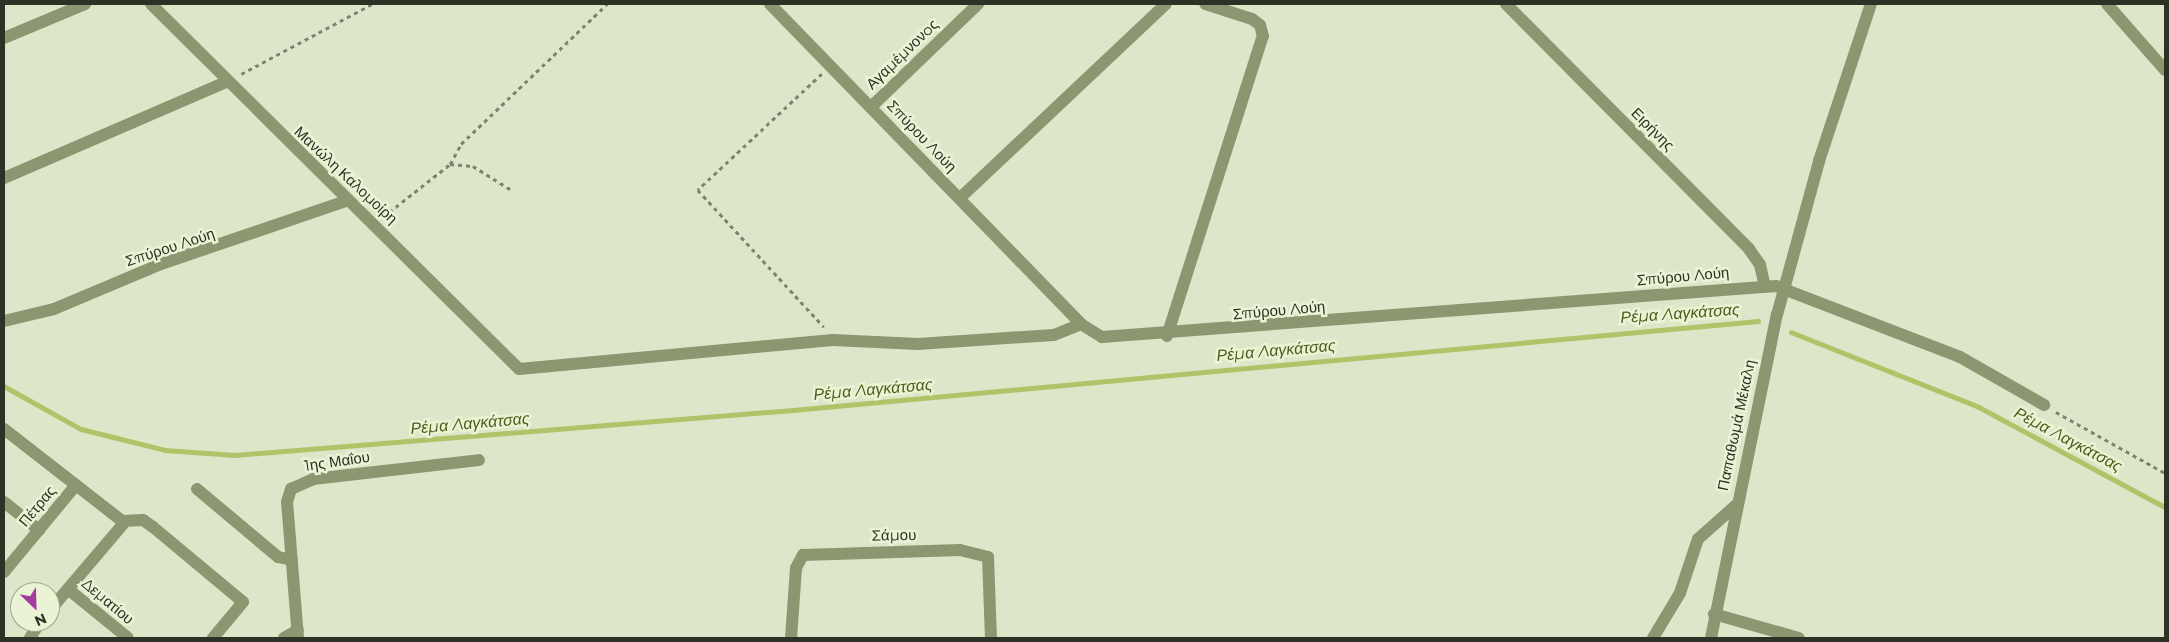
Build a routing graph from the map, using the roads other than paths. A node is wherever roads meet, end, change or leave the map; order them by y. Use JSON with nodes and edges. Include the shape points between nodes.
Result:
{"nodes":[{"id":1,"x":86,"y":4,"type":"edge"},
{"id":2,"x":151,"y":4,"type":"edge"},
{"id":3,"x":770,"y":4,"type":"edge"},
{"id":4,"x":1166,"y":4,"type":"edge"},
{"id":5,"x":1205,"y":4,"type":"edge"},
{"id":6,"x":1506,"y":4,"type":"edge"},
{"id":7,"x":1871,"y":4,"type":"edge"},
{"id":8,"x":2107,"y":4,"type":"edge"},
{"id":9,"x":972,"y":6,"type":"edge"},
{"id":10,"x":4,"y":38,"type":"edge"},
{"id":11,"x":2165,"y":70,"type":"edge"},
{"id":12,"x":226,"y":82,"type":"junction"},
{"id":13,"x":871,"y":107,"type":"junction"},
{"id":14,"x":4,"y":178,"type":"edge"},
{"id":15,"x":960,"y":198,"type":"junction"},
{"id":16,"x":346,"y":201,"type":"junction"},
{"id":17,"x":1765,"y":286,"type":"junction"},
{"id":18,"x":1784,"y":288,"type":"junction"},
{"id":19,"x":4,"y":322,"type":"edge"},
{"id":20,"x":1081,"y":324,"type":"junction"},
{"id":21,"x":1167,"y":336,"type":"junction"},
{"id":22,"x":2044,"y":405,"type":"road end"},
{"id":23,"x":4,"y":429,"type":"edge"},
{"id":24,"x":479,"y":460,"type":"dead end"},
{"id":25,"x":76,"y":485,"type":"junction"},
{"id":26,"x":197,"y":489,"type":"dead end"},
{"id":27,"x":4,"y":502,"type":"edge"},
{"id":28,"x":1735,"y":506,"type":"junction"},
{"id":29,"x":125,"y":522,"type":"junction"},
{"id":30,"x":39,"y":530,"type":"junction"},
{"id":31,"x":292,"y":560,"type":"junction"},
{"id":32,"x":4,"y":572,"type":"edge"},
{"id":33,"x":68,"y":589,"type":"junction"},
{"id":34,"x":60,"y":598,"type":"edge"},
{"id":35,"x":1714,"y":614,"type":"junction"},
{"id":36,"x":298,"y":634,"type":"edge"},
{"id":37,"x":128,"y":638,"type":"edge"},
{"id":38,"x":213,"y":638,"type":"edge"},
{"id":39,"x":284,"y":638,"type":"edge"},
{"id":40,"x":792,"y":638,"type":"edge"},
{"id":41,"x":991,"y":638,"type":"edge"},
{"id":42,"x":1653,"y":638,"type":"edge"},
{"id":43,"x":1711,"y":638,"type":"edge"},
{"id":44,"x":1799,"y":638,"type":"edge"}],
"edges":[{"from":1,"to":10,"type":"street"},
{"from":2,"to":12,"type":"street","name":"Μανώλη Καλομοίρη"},
{"from":3,"to":13,"type":"street","name":"Σπύρου Λούη"},
{"from":4,"to":15,"type":"street"},
{"from":5,"to":21,"type":"street","via":[[1252,19],[1263,36]]},
{"from":6,"to":17,"type":"street","name":"Ειρήνης","via":[[1749,250],[1760,265]]},
{"from":7,"to":18,"type":"street","name":"Παπαθωμά Μέκαλη"},
{"from":8,"to":11,"type":"street"},
{"from":9,"to":13,"type":"street","name":"Αγαμέμνονoς"},
{"from":12,"to":14,"type":"street"},
{"from":12,"to":16,"type":"street","name":"Μανώλη Καλομοίρη"},
{"from":13,"to":15,"type":"street","name":"Σπύρου Λούη"},
{"from":15,"to":20,"type":"street","name":"Σπύρου Λούη"},
{"from":16,"to":19,"type":"street","name":"Σπύρου Λούη","via":[[245,239],[161,264],[54,309]]},
{"from":16,"to":20,"type":"street","name":"Μανώλη Καλομοίρη","via":[[374,223],[519,369],[833,340],[918,344],[1054,335]]},
{"from":17,"to":18,"type":"street","name":"Σπύρου Λούη"},
{"from":17,"to":21,"type":"street","name":"Σπύρου Λούη"},
{"from":18,"to":22,"type":"street","name":"Σπύρου Λούη","via":[[1960,357]]},
{"from":18,"to":28,"type":"street","name":"Παπαθωμά Μέκαλη"},
{"from":20,"to":21,"type":"street","name":"Σπύρου Λούη","via":[[1110,338]]},
{"from":23,"to":25,"type":"street"},
{"from":24,"to":31,"type":"street","name":"1ης Μαΐου","via":[[303,481],[287,497]]},
{"from":25,"to":29,"type":"street"},
{"from":25,"to":30,"type":"street","name":"Πέτρας"},
{"from":26,"to":31,"type":"street","via":[[278,557]]},
{"from":27,"to":30,"type":"street"},
{"from":28,"to":35,"type":"street","name":"Παπαθωμά Μέκαλη"},
{"from":28,"to":42,"type":"street","via":[[1698,540],[1680,593]]},
{"from":29,"to":33,"type":"street"},
{"from":29,"to":38,"type":"street","via":[[147,522],[243,602]]},
{"from":30,"to":32,"type":"street","name":"Πέτρας"},
{"from":31,"to":36,"type":"street","name":"1ης Μαΐου"},
{"from":33,"to":34,"type":"street"},
{"from":33,"to":37,"type":"street","name":"Δεματίου"},
{"from":35,"to":43,"type":"street","name":"Παπαθωμά Μέκαλη"},
{"from":35,"to":44,"type":"street"},
{"from":36,"to":39,"type":"street"},
{"from":40,"to":41,"type":"street","name":"Σάμου","via":[[796,568],[803,555],[960,550],[988,557]]}]}
